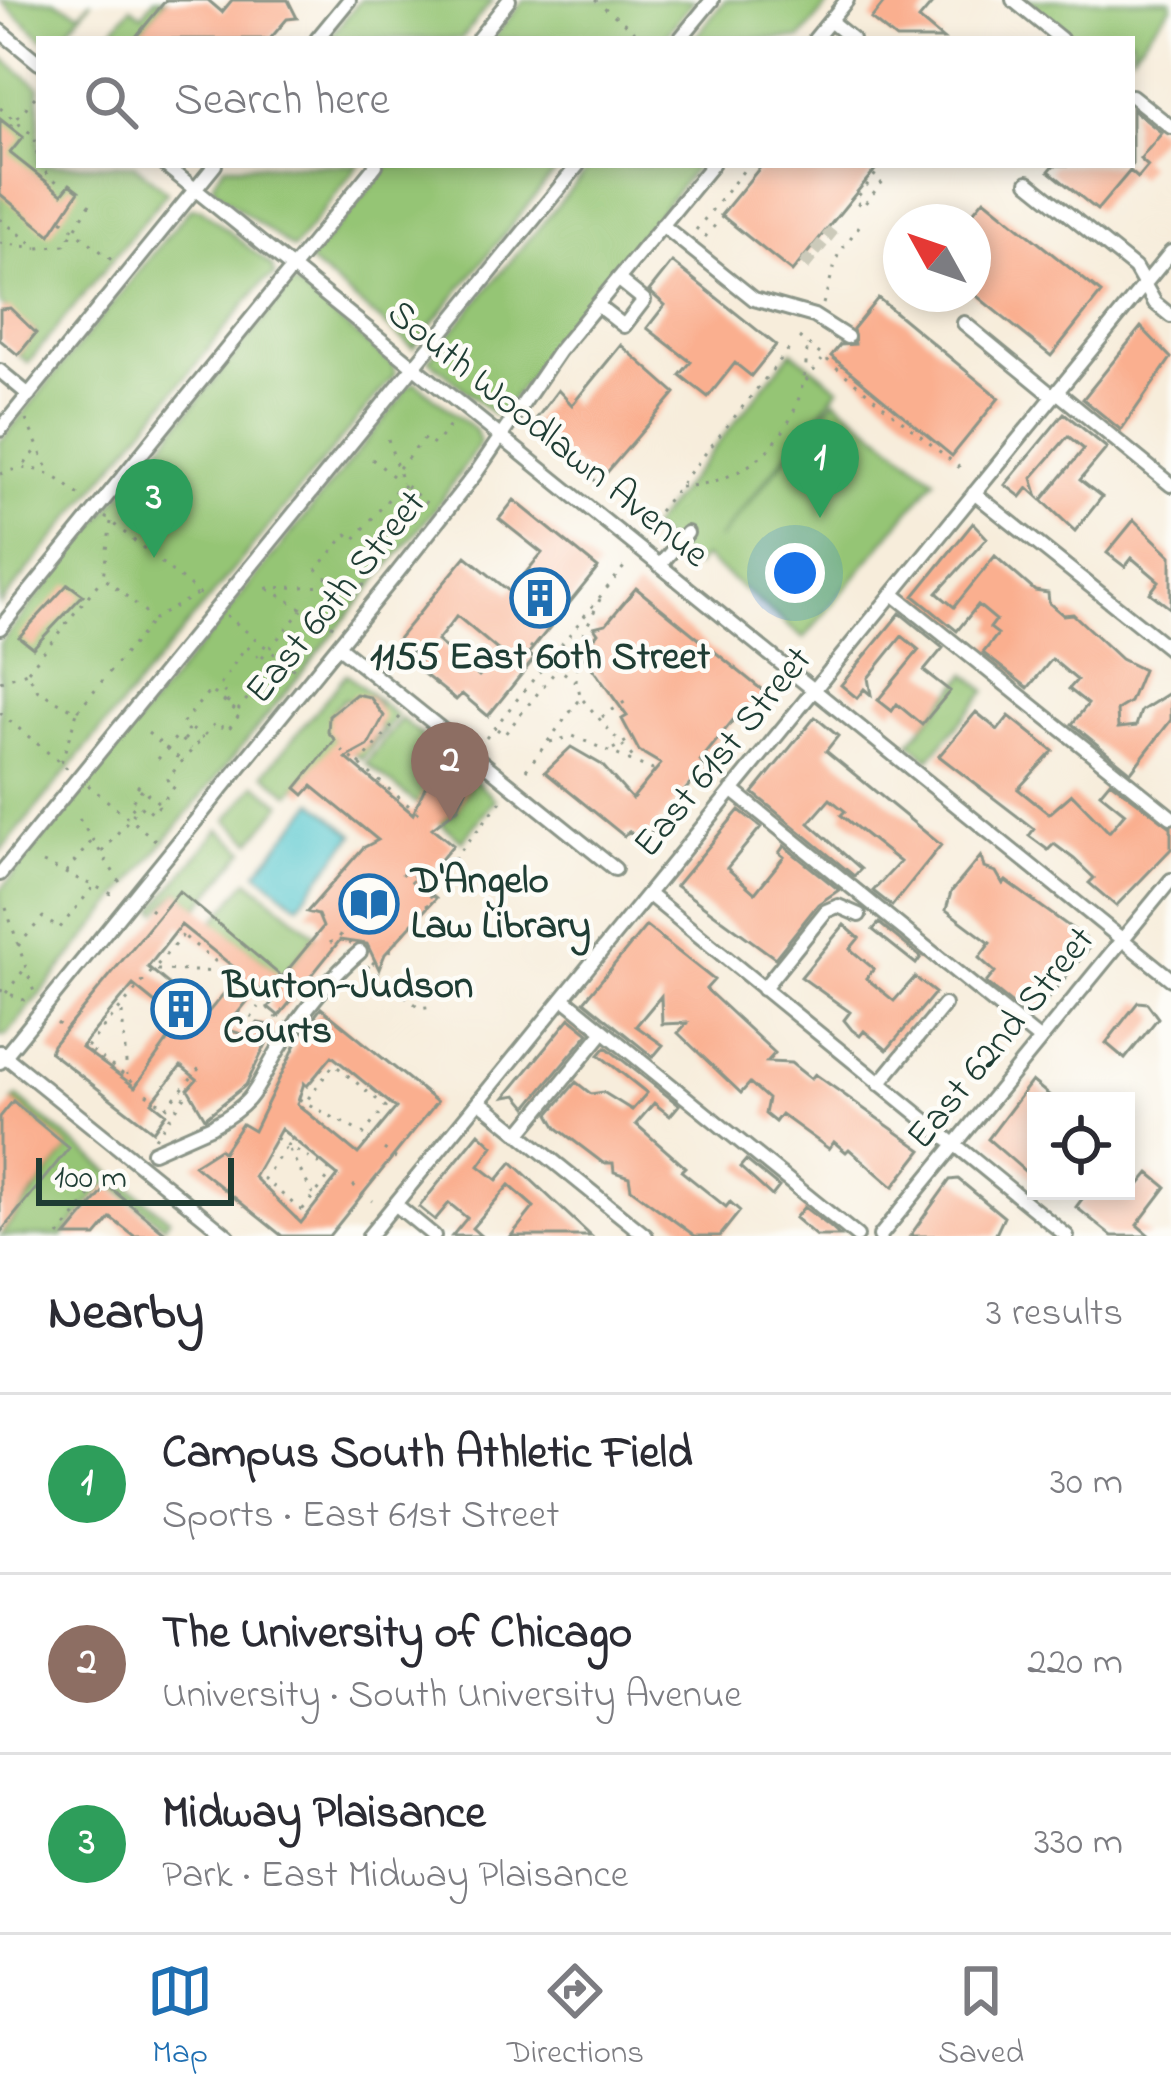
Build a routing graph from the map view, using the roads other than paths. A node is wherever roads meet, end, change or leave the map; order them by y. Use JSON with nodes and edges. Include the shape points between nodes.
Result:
{"nodes":[{"id":1,"x":349,"y":0,"type":"edge"},
{"id":2,"x":509,"y":0,"type":"edge"},
{"id":3,"x":712,"y":0,"type":"edge"},
{"id":4,"x":847,"y":0,"type":"edge"},
{"id":5,"x":1012,"y":0,"type":"edge"},
{"id":6,"x":830,"y":21,"type":"junction"},
{"id":7,"x":0,"y":31,"type":"edge"},
{"id":8,"x":319,"y":36,"type":"edge"},
{"id":9,"x":480,"y":36,"type":"edge"},
{"id":10,"x":682,"y":36,"type":"edge"},
{"id":11,"x":818,"y":36,"type":"edge"},
{"id":12,"x":848,"y":36,"type":"edge"},
{"id":13,"x":1057,"y":36,"type":"edge"},
{"id":14,"x":36,"y":60,"type":"edge"},
{"id":15,"x":1135,"y":98,"type":"edge"},
{"id":16,"x":1171,"y":127,"type":"edge"},
{"id":17,"x":170,"y":168,"type":"edge"},
{"id":18,"x":212,"y":168,"type":"edge"},
{"id":19,"x":374,"y":168,"type":"edge"},
{"id":20,"x":576,"y":168,"type":"edge"},
{"id":21,"x":710,"y":168,"type":"edge"},
{"id":22,"x":1028,"y":182,"type":"dead end"},
{"id":23,"x":195,"y":189,"type":"junction"},
{"id":24,"x":662,"y":225,"type":"junction"},
{"id":25,"x":1171,"y":252,"type":"edge"},
{"id":26,"x":293,"y":268,"type":"junction"},
{"id":27,"x":618,"y":279,"type":"junction"},
{"id":28,"x":1144,"y":284,"type":"junction"},
{"id":29,"x":598,"y":305,"type":"junction"},
{"id":30,"x":1171,"y":316,"type":"edge"},
{"id":31,"x":964,"y":323,"type":"dead end"},
{"id":32,"x":847,"y":337,"type":"dead end"},
{"id":33,"x":415,"y":367,"type":"junction"},
{"id":34,"x":0,"y":371,"type":"edge"},
{"id":35,"x":29,"y":394,"type":"junction"},
{"id":36,"x":1055,"y":394,"type":"junction"},
{"id":37,"x":0,"y":430,"type":"edge"},
{"id":38,"x":500,"y":436,"type":"junction"},
{"id":39,"x":1171,"y":485,"type":"edge"},
{"id":40,"x":974,"y":493,"type":"junction"},
{"id":41,"x":687,"y":533,"type":"dead end"},
{"id":42,"x":659,"y":565,"type":"junction"},
{"id":43,"x":892,"y":593,"type":"junction"},
{"id":44,"x":0,"y":628,"type":"edge"},
{"id":45,"x":338,"y":646,"type":"junction"},
{"id":46,"x":1171,"y":650,"type":"edge"},
{"id":47,"x":814,"y":690,"type":"junction"},
{"id":48,"x":732,"y":790,"type":"junction"},
{"id":49,"x":1171,"y":818,"type":"edge"},
{"id":50,"x":615,"y":869,"type":"dead end"},
{"id":51,"x":0,"y":874,"type":"edge"},
{"id":52,"x":1171,"y":880,"type":"edge"},
{"id":53,"x":648,"y":894,"type":"junction"},
{"id":54,"x":859,"y":915,"type":"dead end"},
{"id":55,"x":1122,"y":939,"type":"junction"},
{"id":56,"x":365,"y":956,"type":"road end"},
{"id":57,"x":1171,"y":979,"type":"edge"},
{"id":58,"x":763,"y":989,"type":"junction"},
{"id":59,"x":563,"y":998,"type":"junction"},
{"id":60,"x":944,"y":1005,"type":"dead end"},
{"id":61,"x":599,"y":1037,"type":"dead end"},
{"id":62,"x":1040,"y":1040,"type":"junction"},
{"id":63,"x":2,"y":1057,"type":"edge"},
{"id":64,"x":879,"y":1084,"type":"junction"},
{"id":65,"x":479,"y":1101,"type":"junction"},
{"id":66,"x":519,"y":1134,"type":"junction"},
{"id":67,"x":954,"y":1146,"type":"junction"},
{"id":68,"x":153,"y":1152,"type":"road end"},
{"id":69,"x":395,"y":1204,"type":"junction"},
{"id":70,"x":228,"y":1236,"type":"edge"},
{"id":71,"x":369,"y":1236,"type":"edge"},
{"id":72,"x":434,"y":1236,"type":"edge"},
{"id":73,"x":646,"y":1236,"type":"edge"},
{"id":74,"x":857,"y":1236,"type":"edge"},
{"id":75,"x":880,"y":1236,"type":"edge"},
{"id":76,"x":1067,"y":1236,"type":"edge"}],
"edges":[{"from":1,"to":8,"type":"street"},
{"from":2,"to":9,"type":"street"},
{"from":3,"to":10,"type":"street"},
{"from":4,"to":6,"type":"street"},
{"from":5,"to":13,"type":"street"},
{"from":6,"to":11,"type":"street"},
{"from":6,"to":12,"type":"street"},
{"from":7,"to":14,"type":"street"},
{"from":15,"to":16,"type":"street"},
{"from":17,"to":23,"type":"street","name":"South Woodlawn Avenue"},
{"from":18,"to":23,"type":"street"},
{"from":19,"to":26,"type":"street"},
{"from":20,"to":33,"type":"street"},
{"from":21,"to":24,"type":"street","name":"East 60th Street"},
{"from":22,"to":28,"type":"street","via":[[1134,267]]},
{"from":23,"to":26,"type":"street","name":"South Woodlawn Avenue"},
{"from":23,"to":35,"type":"street"},
{"from":24,"to":27,"type":"street","name":"East 60th Street"},
{"from":24,"to":32,"type":"street","via":[[754,299],[814,316]]},
{"from":25,"to":28,"type":"street","name":"East 61st Street"},
{"from":26,"to":33,"type":"street","name":"South Woodlawn Avenue"},
{"from":26,"to":44,"type":"street"},
{"from":27,"to":29,"type":"street","name":"East 60th Street"},
{"from":27,"to":29,"type":"street","via":[[644,300],[624,326]]},
{"from":28,"to":30,"type":"street"},
{"from":28,"to":36,"type":"street","name":"East 61st Street"},
{"from":29,"to":38,"type":"street","name":"East 60th Street"},
{"from":31,"to":36,"type":"street"},
{"from":33,"to":38,"type":"street","name":"South Woodlawn Avenue"},
{"from":33,"to":51,"type":"street"},
{"from":34,"to":35,"type":"street"},
{"from":35,"to":37,"type":"street"},
{"from":36,"to":39,"type":"street"},
{"from":36,"to":40,"type":"street","name":"East 61st Street"},
{"from":38,"to":42,"type":"street","name":"South Woodlawn Avenue"},
{"from":38,"to":45,"type":"street","name":"East 60th Street"},
{"from":40,"to":43,"type":"street","name":"East 61st Street"},
{"from":40,"to":46,"type":"street"},
{"from":41,"to":42,"type":"street"},
{"from":42,"to":47,"type":"street","name":"South Woodlawn Avenue"},
{"from":43,"to":47,"type":"street","name":"East 61st Street"},
{"from":43,"to":49,"type":"street"},
{"from":45,"to":50,"type":"street"},
{"from":45,"to":63,"type":"street","name":"East 60th Street"},
{"from":47,"to":48,"type":"street","name":"East 61st Street"},
{"from":47,"to":55,"type":"street","name":"South Woodlawn Avenue"},
{"from":48,"to":53,"type":"street","name":"East 61st Street"},
{"from":48,"to":62,"type":"street"},
{"from":52,"to":55,"type":"street","name":"East 62nd Street"},
{"from":53,"to":58,"type":"street"},
{"from":53,"to":59,"type":"street","name":"East 61st Street"},
{"from":54,"to":58,"type":"street","via":[[838,906],[826,911]]},
{"from":55,"to":57,"type":"street","name":"South Woodlawn Avenue"},
{"from":55,"to":62,"type":"street","name":"East 62nd Street"},
{"from":56,"to":68,"type":"street","via":[[316,996],[255,1097]]},
{"from":58,"to":64,"type":"street"},
{"from":59,"to":65,"type":"street","name":"East 61st Street"},
{"from":59,"to":74,"type":"street"},
{"from":60,"to":64,"type":"street"},
{"from":61,"to":66,"type":"street"},
{"from":62,"to":67,"type":"street","name":"East 62nd Street"},
{"from":63,"to":70,"type":"street"},
{"from":64,"to":67,"type":"street"},
{"from":65,"to":66,"type":"street"},
{"from":65,"to":69,"type":"street","name":"East 61st Street"},
{"from":66,"to":73,"type":"street"},
{"from":67,"to":75,"type":"street","name":"East 62nd Street"},
{"from":67,"to":76,"type":"street"},
{"from":69,"to":71,"type":"street","name":"East 61st Street"},
{"from":69,"to":72,"type":"street"}]}
